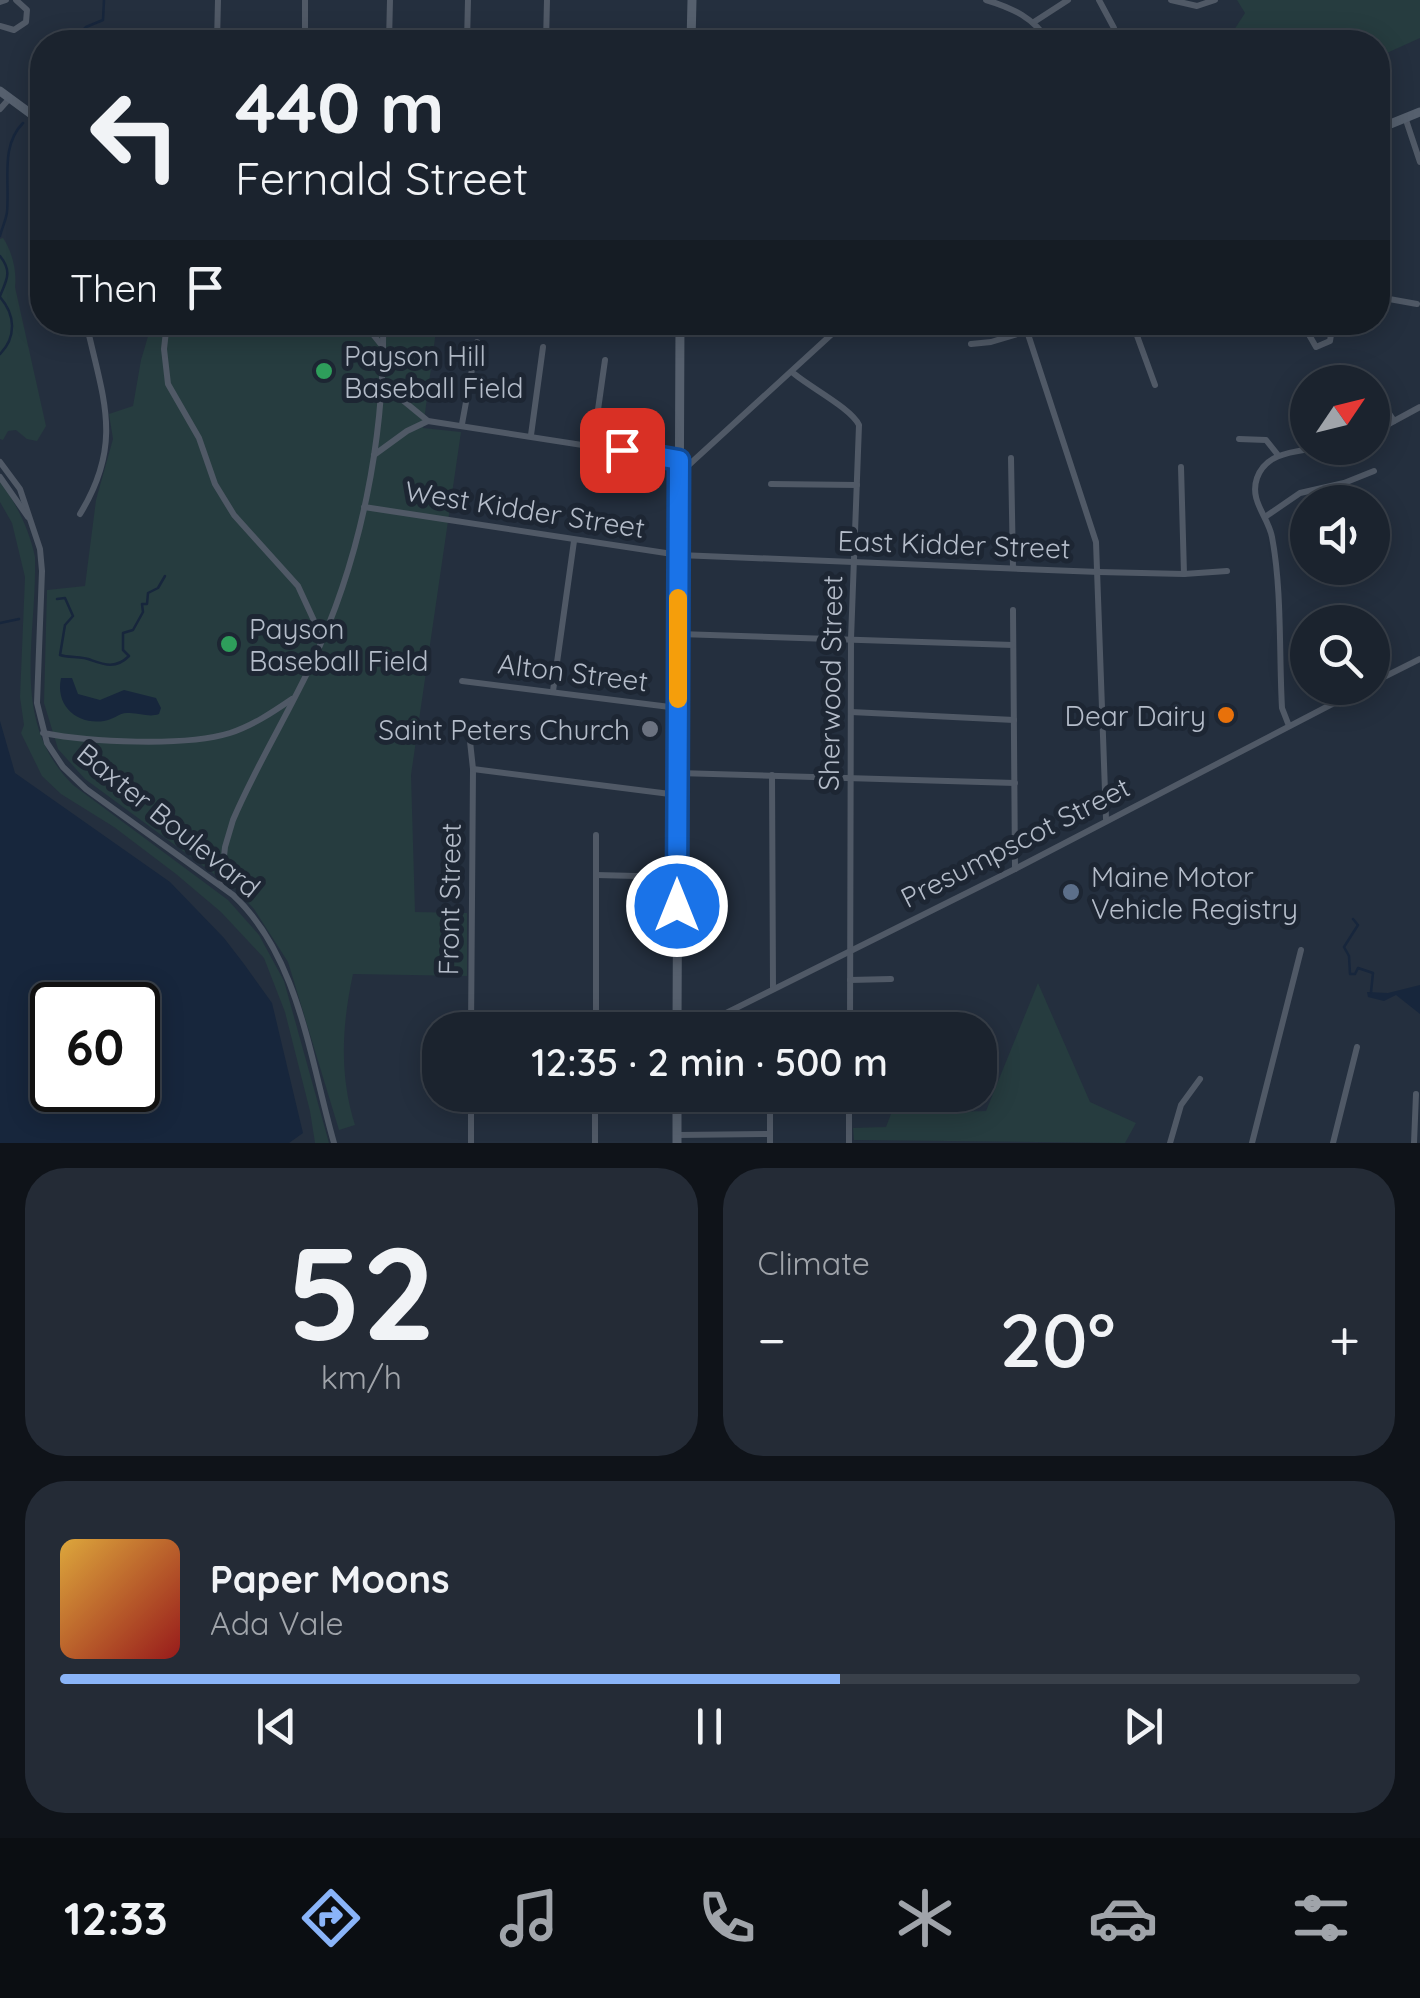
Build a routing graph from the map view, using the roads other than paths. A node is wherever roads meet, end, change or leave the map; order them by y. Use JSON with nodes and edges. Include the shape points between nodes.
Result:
{"nodes":[{"id":1,"x":16,"y":0,"type":"edge"},
{"id":2,"x":218,"y":0,"type":"edge"},
{"id":3,"x":306,"y":0,"type":"edge"},
{"id":4,"x":390,"y":0,"type":"edge"},
{"id":5,"x":468,"y":0,"type":"edge"},
{"id":6,"x":547,"y":0,"type":"edge"},
{"id":7,"x":692,"y":0,"type":"edge"},
{"id":8,"x":986,"y":0,"type":"edge"},
{"id":9,"x":1068,"y":0,"type":"edge"},
{"id":10,"x":1099,"y":0,"type":"edge"},
{"id":11,"x":1171,"y":0,"type":"edge"},
{"id":12,"x":1215,"y":0,"type":"edge"},
{"id":13,"x":1034,"y":22,"type":"junction"},
{"id":14,"x":0,"y":26,"type":"edge"},
{"id":15,"x":218,"y":30,"type":"edge"},
{"id":16,"x":305,"y":30,"type":"edge"},
{"id":17,"x":390,"y":30,"type":"edge"},
{"id":18,"x":467,"y":30,"type":"edge"},
{"id":19,"x":546,"y":30,"type":"edge"},
{"id":20,"x":691,"y":30,"type":"edge"},
{"id":21,"x":1040,"y":30,"type":"edge"},
{"id":22,"x":1114,"y":30,"type":"edge"},
{"id":23,"x":3,"y":94,"type":"edge"},
{"id":24,"x":0,"y":109,"type":"edge"},
{"id":25,"x":1420,"y":112,"type":"edge"},
{"id":26,"x":30,"y":113,"type":"edge"},
{"id":27,"x":1405,"y":117,"type":"junction"},
{"id":28,"x":1390,"y":124,"type":"edge"},
{"id":29,"x":1420,"y":162,"type":"edge"},
{"id":30,"x":1390,"y":299,"type":"edge"},
{"id":31,"x":1417,"y":304,"type":"dead end"},
{"id":32,"x":89,"y":335,"type":"edge"},
{"id":33,"x":166,"y":335,"type":"edge"},
{"id":34,"x":374,"y":335,"type":"edge"},
{"id":35,"x":384,"y":335,"type":"edge"},
{"id":36,"x":680,"y":335,"type":"edge"},
{"id":37,"x":831,"y":335,"type":"edge"},
{"id":38,"x":1016,"y":335,"type":"edge"},
{"id":39,"x":1028,"y":335,"type":"edge"},
{"id":40,"x":1137,"y":335,"type":"edge"},
{"id":41,"x":1309,"y":335,"type":"edge"},
{"id":42,"x":1331,"y":335,"type":"edge"},
{"id":43,"x":477,"y":342,"type":"dead end"},
{"id":44,"x":970,"y":344,"type":"dead end"},
{"id":45,"x":543,"y":347,"type":"dead end"},
{"id":46,"x":384,"y":348,"type":"junction"},
{"id":47,"x":605,"y":360,"type":"dead end"},
{"id":48,"x":792,"y":372,"type":"junction"},
{"id":49,"x":383,"y":384,"type":"junction"},
{"id":50,"x":1155,"y":385,"type":"dead end"},
{"id":51,"x":1420,"y":407,"type":"edge"},
{"id":52,"x":1390,"y":416,"type":"edge"},
{"id":53,"x":428,"y":421,"type":"junction"},
{"id":54,"x":1394,"y":421,"type":"junction"},
{"id":55,"x":1390,"y":423,"type":"edge"},
{"id":56,"x":462,"y":424,"type":"junction"},
{"id":57,"x":531,"y":435,"type":"junction"},
{"id":58,"x":1239,"y":439,"type":"dead end"},
{"id":59,"x":593,"y":445,"type":"junction"},
{"id":60,"x":1290,"y":453,"type":"edge"},
{"id":61,"x":1278,"y":455,"type":"junction"},
{"id":62,"x":373,"y":456,"type":"junction"},
{"id":63,"x":1011,"y":458,"type":"dead end"},
{"id":64,"x":679,"y":460,"type":"junction"},
{"id":65,"x":0,"y":462,"type":"edge"},
{"id":66,"x":1181,"y":467,"type":"dead end"},
{"id":67,"x":1374,"y":471,"type":"dead end"},
{"id":68,"x":679,"y":474,"type":"junction"},
{"id":69,"x":0,"y":478,"type":"edge"},
{"id":70,"x":770,"y":484,"type":"dead end"},
{"id":71,"x":857,"y":484,"type":"junction"},
{"id":72,"x":364,"y":507,"type":"junction"},
{"id":73,"x":80,"y":514,"type":"dead end"},
{"id":74,"x":1265,"y":517,"type":"junction"},
{"id":75,"x":32,"y":524,"type":"junction"},
{"id":76,"x":574,"y":542,"type":"junction"},
{"id":77,"x":678,"y":555,"type":"junction"},
{"id":78,"x":855,"y":562,"type":"junction"},
{"id":79,"x":1013,"y":568,"type":"junction"},
{"id":80,"x":1227,"y":571,"type":"dead end"},
{"id":81,"x":1099,"y":572,"type":"junction"},
{"id":82,"x":1184,"y":574,"type":"junction"},
{"id":83,"x":1013,"y":610,"type":"dead end"},
{"id":84,"x":678,"y":634,"type":"junction"},
{"id":85,"x":322,"y":638,"type":"junction"},
{"id":86,"x":852,"y":639,"type":"junction"},
{"id":87,"x":1013,"y":646,"type":"junction"},
{"id":88,"x":1420,"y":659,"type":"edge"},
{"id":89,"x":1390,"y":674,"type":"edge"},
{"id":90,"x":462,"y":682,"type":"dead end"},
{"id":91,"x":553,"y":691,"type":"junction"},
{"id":92,"x":293,"y":698,"type":"junction"},
{"id":93,"x":1330,"y":705,"type":"edge"},
{"id":94,"x":678,"y":708,"type":"junction"},
{"id":95,"x":851,"y":712,"type":"junction"},
{"id":96,"x":1014,"y":720,"type":"junction"},
{"id":97,"x":459,"y":725,"type":"dead end"},
{"id":98,"x":1290,"y":726,"type":"junction"},
{"id":99,"x":42,"y":732,"type":"junction"},
{"id":100,"x":473,"y":768,"type":"junction"},
{"id":101,"x":678,"y":773,"type":"junction"},
{"id":102,"x":772,"y":776,"type":"junction"},
{"id":103,"x":850,"y":780,"type":"junction"},
{"id":104,"x":1015,"y":783,"type":"junction"},
{"id":105,"x":678,"y":794,"type":"junction"},
{"id":106,"x":1106,"y":820,"type":"junction"},
{"id":107,"x":596,"y":836,"type":"dead end"},
{"id":108,"x":1015,"y":870,"type":"junction"},
{"id":109,"x":596,"y":874,"type":"junction"},
{"id":110,"x":677,"y":877,"type":"junction"},
{"id":111,"x":220,"y":886,"type":"junction"},
{"id":112,"x":849,"y":950,"type":"junction"},
{"id":113,"x":1300,"y":950,"type":"dead end"},
{"id":114,"x":850,"y":980,"type":"junction"},
{"id":115,"x":892,"y":980,"type":"dead end"},
{"id":116,"x":773,"y":988,"type":"junction"},
{"id":117,"x":471,"y":1012,"type":"edge"},
{"id":118,"x":596,"y":1012,"type":"edge"},
{"id":119,"x":681,"y":1012,"type":"edge"},
{"id":120,"x":727,"y":1012,"type":"edge"},
{"id":121,"x":850,"y":1012,"type":"edge"},
{"id":122,"x":1358,"y":1047,"type":"dead end"},
{"id":123,"x":1200,"y":1079,"type":"dead end"},
{"id":124,"x":1416,"y":1094,"type":"dead end"},
{"id":125,"x":471,"y":1112,"type":"edge"},
{"id":126,"x":595,"y":1112,"type":"edge"},
{"id":127,"x":678,"y":1112,"type":"edge"},
{"id":128,"x":770,"y":1112,"type":"edge"},
{"id":129,"x":850,"y":1112,"type":"edge"},
{"id":130,"x":770,"y":1138,"type":"edge"},
{"id":131,"x":678,"y":1139,"type":"edge"},
{"id":132,"x":334,"y":1143,"type":"edge"},
{"id":133,"x":471,"y":1143,"type":"edge"},
{"id":134,"x":595,"y":1143,"type":"edge"},
{"id":135,"x":849,"y":1143,"type":"edge"},
{"id":136,"x":1170,"y":1143,"type":"edge"},
{"id":137,"x":1252,"y":1143,"type":"edge"},
{"id":138,"x":1333,"y":1143,"type":"edge"},
{"id":139,"x":1414,"y":1143,"type":"edge"}],
"edges":[{"from":1,"to":14,"type":"street","via":[[27,10],[26,22],[14,30]]},
{"from":2,"to":15,"type":"street"},
{"from":3,"to":16,"type":"street"},
{"from":4,"to":17,"type":"street"},
{"from":5,"to":18,"type":"street"},
{"from":6,"to":19,"type":"street"},
{"from":7,"to":20,"type":"main road"},
{"from":8,"to":13,"type":"street"},
{"from":9,"to":13,"type":"street"},
{"from":10,"to":22,"type":"street"},
{"from":11,"to":12,"type":"street","via":[[1196,6]]},
{"from":13,"to":21,"type":"street"},
{"from":23,"to":24,"type":"street"},
{"from":23,"to":26,"type":"main road"},
{"from":25,"to":27,"type":"main road"},
{"from":27,"to":28,"type":"main road"},
{"from":27,"to":29,"type":"street"},
{"from":30,"to":31,"type":"street"},
{"from":32,"to":73,"type":"street","via":[[109,433],[93,493]]},
{"from":33,"to":85,"type":"street","via":[[168,384],[199,438],[220,495],[298,586]]},
{"from":34,"to":46,"type":"street"},
{"from":35,"to":46,"type":"street"},
{"from":36,"to":64,"type":"main road"},
{"from":37,"to":48,"type":"street"},
{"from":38,"to":44,"type":"street"},
{"from":39,"to":81,"type":"street","via":[[1094,530]]},
{"from":40,"to":50,"type":"street"},
{"from":41,"to":42,"type":"street","via":[[1316,347]]},
{"from":43,"to":56,"type":"street"},
{"from":45,"to":57,"type":"street"},
{"from":46,"to":49,"type":"street"},
{"from":47,"to":59,"type":"street"},
{"from":48,"to":68,"type":"street"},
{"from":48,"to":71,"type":"street","name":"Sherwood Street","via":[[857,419]]},
{"from":49,"to":53,"type":"street"},
{"from":49,"to":62,"type":"street"},
{"from":51,"to":54,"type":"street"},
{"from":52,"to":54,"type":"street"},
{"from":53,"to":56,"type":"street"},
{"from":53,"to":62,"type":"street"},
{"from":54,"to":55,"type":"street"},
{"from":56,"to":57,"type":"street"},
{"from":57,"to":59,"type":"street"},
{"from":58,"to":61,"type":"street","via":[[1266,440]]},
{"from":59,"to":64,"type":"street"},
{"from":60,"to":61,"type":"street"},
{"from":61,"to":74,"type":"street","via":[[1256,480],[1255,498]]},
{"from":62,"to":72,"type":"street"},
{"from":63,"to":79,"type":"street"},
{"from":64,"to":68,"type":"main road"},
{"from":65,"to":75,"type":"street","name":"Baxter Boulevard","via":[[20,489]]},
{"from":66,"to":82,"type":"street"},
{"from":67,"to":74,"type":"street","via":[[1300,493]]},
{"from":68,"to":77,"type":"main road"},
{"from":69,"to":75,"type":"street","name":"Baxter Boulevard"},
{"from":70,"to":71,"type":"street"},
{"from":71,"to":78,"type":"street","name":"Sherwood Street"},
{"from":72,"to":76,"type":"street","name":"West Kidder Street"},
{"from":72,"to":85,"type":"street"},
{"from":74,"to":98,"type":"street","via":[[1274,547],[1282,708]]},
{"from":75,"to":99,"type":"street","name":"Baxter Boulevard","via":[[42,572]]},
{"from":76,"to":77,"type":"street","name":"West Kidder Street"},
{"from":76,"to":91,"type":"street"},
{"from":77,"to":78,"type":"street","name":"East Kidder Street"},
{"from":77,"to":84,"type":"main road"},
{"from":78,"to":79,"type":"street","name":"East Kidder Street"},
{"from":78,"to":86,"type":"street","name":"Sherwood Street"},
{"from":79,"to":81,"type":"street","name":"East Kidder Street"},
{"from":80,"to":82,"type":"street","name":"East Kidder Street"},
{"from":81,"to":82,"type":"street","name":"East Kidder Street"},
{"from":81,"to":106,"type":"street"},
{"from":83,"to":87,"type":"street"},
{"from":84,"to":86,"type":"street"},
{"from":84,"to":94,"type":"main road"},
{"from":85,"to":92,"type":"street"},
{"from":86,"to":87,"type":"street"},
{"from":86,"to":95,"type":"street","name":"Sherwood Street"},
{"from":87,"to":96,"type":"street"},
{"from":88,"to":89,"type":"street"},
{"from":90,"to":91,"type":"street","name":"Alton Street"},
{"from":91,"to":94,"type":"street","name":"Alton Street"},
{"from":92,"to":99,"type":"street","via":[[212,737],[96,741]]},
{"from":92,"to":111,"type":"street","via":[[233,820]]},
{"from":93,"to":98,"type":"street","name":"Presumpscot Street"},
{"from":94,"to":101,"type":"main road"},
{"from":95,"to":96,"type":"street"},
{"from":95,"to":103,"type":"street","name":"Sherwood Street"},
{"from":96,"to":104,"type":"street"},
{"from":97,"to":100,"type":"street","name":"Front Street","via":[[469,732]]},
{"from":98,"to":106,"type":"street","name":"Presumpscot Street"},
{"from":99,"to":111,"type":"street","name":"Baxter Boulevard","via":[[72,776]]},
{"from":100,"to":105,"type":"street"},
{"from":100,"to":117,"type":"street","name":"Front Street"},
{"from":101,"to":102,"type":"street"},
{"from":101,"to":105,"type":"main road"},
{"from":102,"to":103,"type":"street"},
{"from":102,"to":116,"type":"street"},
{"from":103,"to":104,"type":"street"},
{"from":103,"to":112,"type":"street","name":"Sherwood Street"},
{"from":104,"to":108,"type":"street"},
{"from":105,"to":110,"type":"main road"},
{"from":106,"to":108,"type":"street","name":"Presumpscot Street"},
{"from":107,"to":109,"type":"street"},
{"from":108,"to":112,"type":"street","name":"Presumpscot Street"},
{"from":109,"to":110,"type":"street"},
{"from":109,"to":118,"type":"street"},
{"from":110,"to":119,"type":"main road"},
{"from":111,"to":132,"type":"street","name":"Baxter Boulevard","via":[[254,916],[279,957]]},
{"from":112,"to":114,"type":"street","name":"Sherwood Street"},
{"from":112,"to":116,"type":"street","name":"Presumpscot Street"},
{"from":113,"to":137,"type":"street"},
{"from":114,"to":115,"type":"street"},
{"from":114,"to":121,"type":"street","name":"Sherwood Street"},
{"from":116,"to":120,"type":"street","name":"Presumpscot Street"},
{"from":122,"to":138,"type":"street"},
{"from":123,"to":136,"type":"street","via":[[1181,1105]]},
{"from":124,"to":139,"type":"street"},
{"from":125,"to":133,"type":"street"},
{"from":126,"to":134,"type":"street"},
{"from":127,"to":131,"type":"main road"},
{"from":128,"to":130,"type":"street"},
{"from":129,"to":135,"type":"street"},
{"from":130,"to":131,"type":"street"}]}
